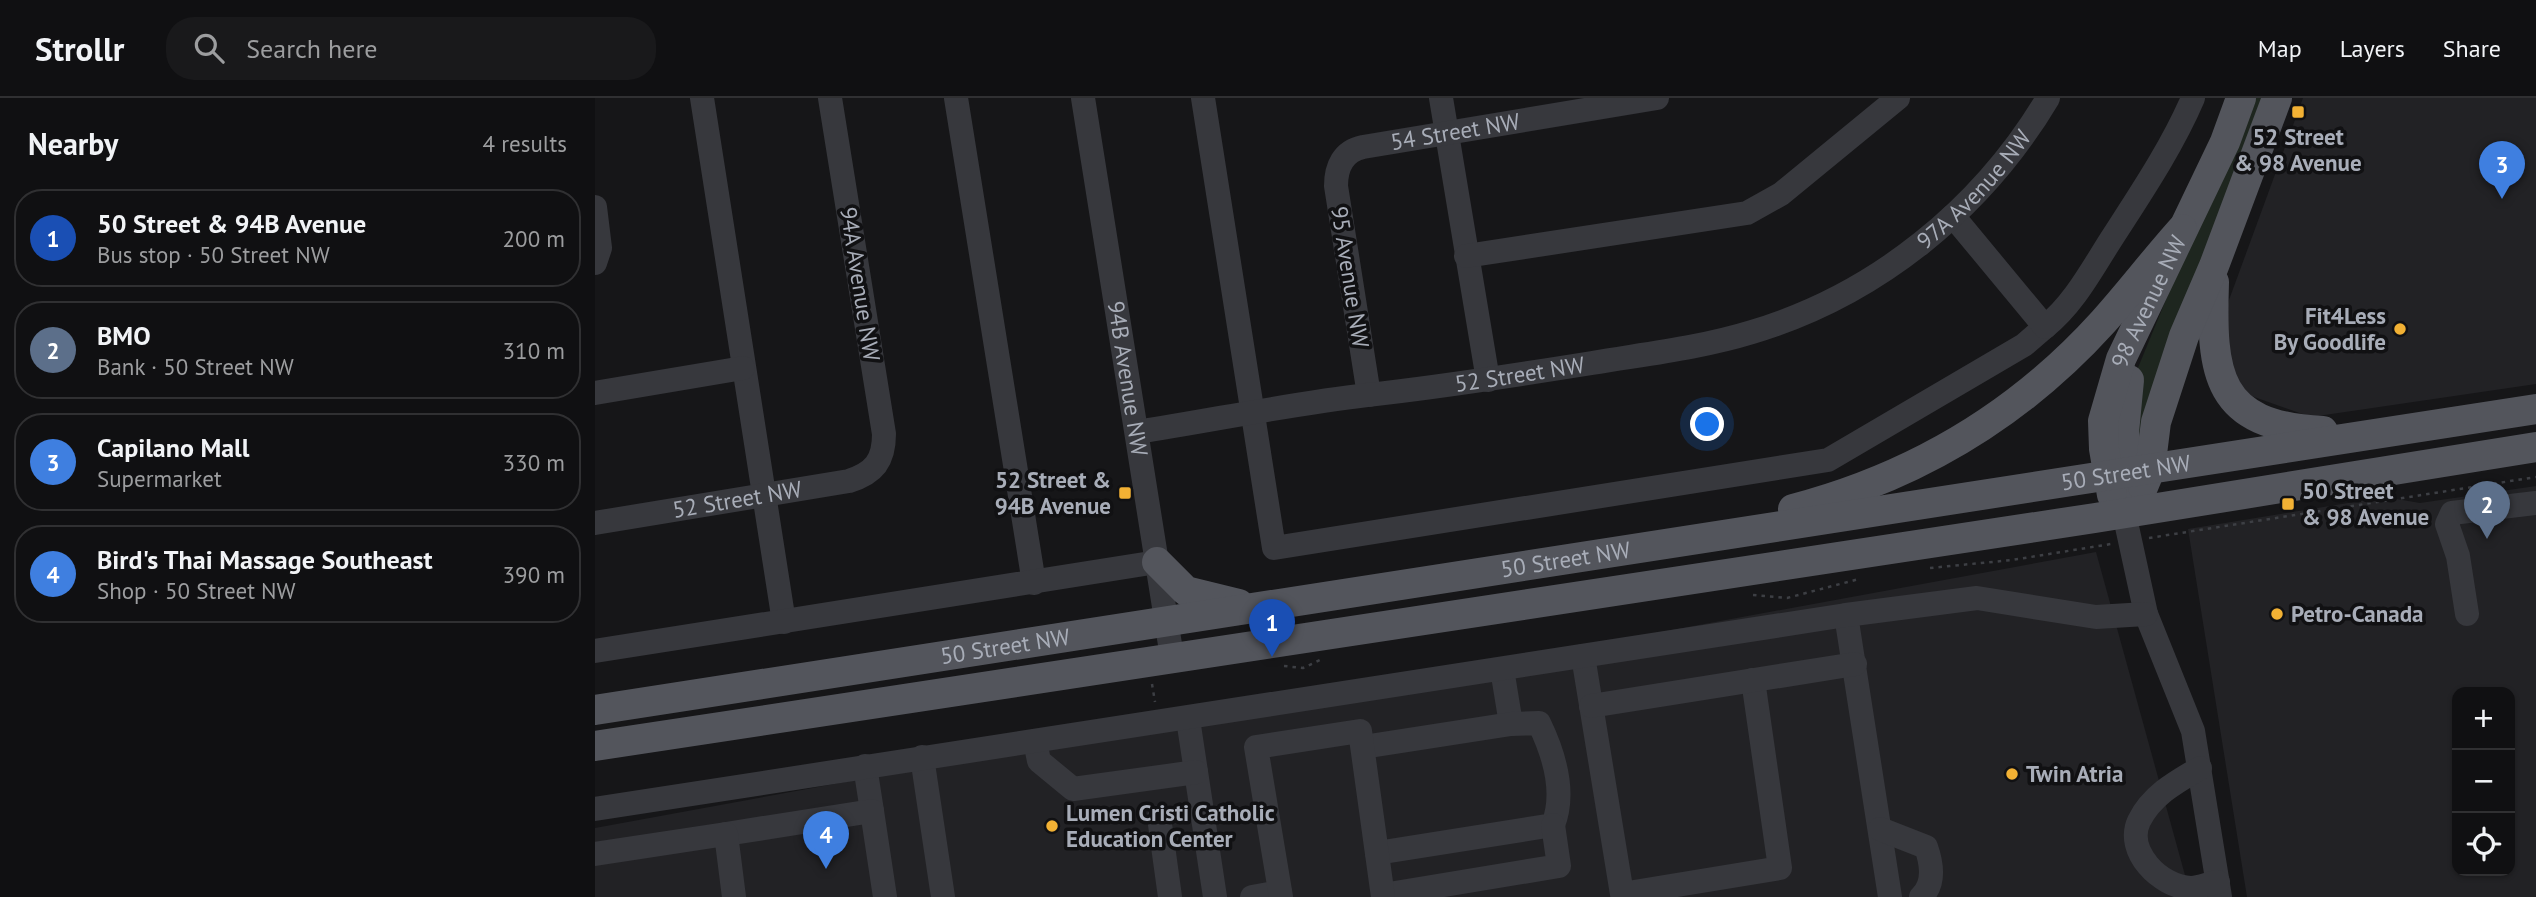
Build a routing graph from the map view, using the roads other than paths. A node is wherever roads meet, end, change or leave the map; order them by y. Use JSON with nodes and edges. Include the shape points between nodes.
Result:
{"nodes":[{"id":1,"x":702,"y":98,"type":"edge"},
{"id":2,"x":830,"y":98,"type":"edge"},
{"id":3,"x":955,"y":98,"type":"edge"},
{"id":4,"x":1083,"y":98,"type":"edge"},
{"id":5,"x":1203,"y":98,"type":"edge"},
{"id":6,"x":1441,"y":98,"type":"edge"},
{"id":7,"x":1657,"y":98,"type":"edge"},
{"id":8,"x":1898,"y":98,"type":"edge"},
{"id":9,"x":2048,"y":98,"type":"edge"},
{"id":10,"x":2193,"y":98,"type":"edge"},
{"id":11,"x":2241,"y":98,"type":"edge"},
{"id":12,"x":2277,"y":98,"type":"edge"},
{"id":13,"x":1446,"y":132,"type":"junction"},
{"id":14,"x":1342,"y":160,"type":"joint"},
{"id":15,"x":595,"y":207,"type":"edge"},
{"id":16,"x":1953,"y":216,"type":"junction"},
{"id":17,"x":2182,"y":229,"type":"junction"},
{"id":18,"x":1466,"y":256,"type":"junction"},
{"id":19,"x":595,"y":262,"type":"edge"},
{"id":20,"x":2214,"y":266,"type":"junction"},
{"id":21,"x":1887,"y":269,"type":"joint"},
{"id":22,"x":2045,"y":327,"type":"junction"},
{"id":23,"x":743,"y":368,"type":"junction"},
{"id":24,"x":1488,"y":380,"type":"junction"},
{"id":25,"x":595,"y":393,"type":"edge"},
{"id":26,"x":1369,"y":395,"type":"junction"},
{"id":27,"x":2536,"y":409,"type":"edge"},
{"id":28,"x":1254,"y":413,"type":"junction"},
{"id":29,"x":1137,"y":432,"type":"junction"},
{"id":30,"x":2372,"y":434,"type":"junction"},
{"id":31,"x":2536,"y":447,"type":"edge"},
{"id":32,"x":875,"y":468,"type":"joint"},
{"id":33,"x":2128,"y":495,"type":"junction"},
{"id":34,"x":764,"y":496,"type":"junction"},
{"id":35,"x":2533,"y":504,"type":"edge"},
{"id":36,"x":595,"y":523,"type":"edge"},
{"id":37,"x":1632,"y":550,"type":"junction"},
{"id":38,"x":1157,"y":562,"type":"junction"},
{"id":39,"x":1034,"y":583,"type":"junction"},
{"id":40,"x":1260,"y":608,"type":"junction"},
{"id":41,"x":2146,"y":614,"type":"junction"},
{"id":42,"x":2467,"y":614,"type":"dead end"},
{"id":43,"x":1846,"y":615,"type":"junction"},
{"id":44,"x":784,"y":621,"type":"junction"},
{"id":45,"x":1167,"y":623,"type":"junction"},
{"id":46,"x":595,"y":651,"type":"edge"},
{"id":47,"x":1583,"y":656,"type":"junction"},
{"id":48,"x":1855,"y":664,"type":"junction"},
{"id":49,"x":1161,"y":665,"type":"junction"},
{"id":50,"x":1502,"y":668,"type":"junction"},
{"id":51,"x":1753,"y":680,"type":"junction"},
{"id":52,"x":1354,"y":692,"type":"junction"},
{"id":53,"x":1591,"y":706,"type":"junction"},
{"id":54,"x":595,"y":710,"type":"edge"},
{"id":55,"x":1188,"y":719,"type":"junction"},
{"id":56,"x":1511,"y":723,"type":"junction"},
{"id":57,"x":1362,"y":739,"type":"junction"},
{"id":58,"x":1035,"y":741,"type":"junction"},
{"id":59,"x":595,"y":746,"type":"edge"},
{"id":60,"x":922,"y":757,"type":"junction"},
{"id":61,"x":865,"y":766,"type":"junction"},
{"id":62,"x":2200,"y":768,"type":"junction"},
{"id":63,"x":1196,"y":772,"type":"junction"},
{"id":64,"x":595,"y":809,"type":"edge"},
{"id":65,"x":872,"y":811,"type":"junction"},
{"id":66,"x":1159,"y":817,"type":"dead end"},
{"id":67,"x":1553,"y":825,"type":"junction"},
{"id":68,"x":1880,"y":829,"type":"junction"},
{"id":69,"x":726,"y":834,"type":"junction"},
{"id":70,"x":1377,"y":853,"type":"junction"},
{"id":71,"x":595,"y":854,"type":"edge"},
{"id":72,"x":1726,"y":888,"type":"edge"},
{"id":73,"x":2219,"y":889,"type":"edge"},
{"id":74,"x":1280,"y":895,"type":"edge"},
{"id":75,"x":1383,"y":896,"type":"edge"},
{"id":76,"x":1623,"y":896,"type":"edge"},
{"id":77,"x":734,"y":897,"type":"edge"},
{"id":78,"x":885,"y":897,"type":"edge"},
{"id":79,"x":943,"y":897,"type":"edge"},
{"id":80,"x":1170,"y":897,"type":"edge"},
{"id":81,"x":1215,"y":897,"type":"edge"},
{"id":82,"x":1252,"y":897,"type":"edge"},
{"id":83,"x":1890,"y":897,"type":"edge"},
{"id":84,"x":1921,"y":897,"type":"edge"}],
"edges":[{"from":1,"to":23,"type":"street"},
{"from":2,"to":32,"type":"street","name":"94A Avenue NW","via":[[884,433]]},
{"from":3,"to":39,"type":"street"},
{"from":4,"to":29,"type":"street","name":"94B Avenue NW"},
{"from":5,"to":28,"type":"street"},
{"from":6,"to":13,"type":"street"},
{"from":7,"to":13,"type":"street","name":"54 Street NW"},
{"from":8,"to":18,"type":"street","via":[[1781,194],[1747,213]]},
{"from":9,"to":16,"type":"street","name":"97A Avenue NW","via":[[2004,162]]},
{"from":10,"to":22,"type":"street","via":[[2152,175],[2075,295]]},
{"from":11,"to":17,"type":"main road","name":"98 Avenue NW"},
{"from":12,"to":20,"type":"main road","name":"98 Avenue NW"},
{"from":13,"to":14,"type":"street","name":"54 Street NW","via":[[1356,148]]},
{"from":13,"to":18,"type":"street"},
{"from":14,"to":26,"type":"street","name":"95 Avenue NW","via":[[1336,186]]},
{"from":15,"to":19,"type":"street","via":[[600,248]]},
{"from":16,"to":21,"type":"street","name":"97A Avenue NW"},
{"from":16,"to":22,"type":"street"},
{"from":17,"to":33,"type":"main road","name":"98 Avenue NW","via":[[2121,359],[2103,421]]},
{"from":17,"to":37,"type":"main road","via":[[2068,357],[1949,449],[1867,488]]},
{"from":18,"to":24,"type":"street"},
{"from":20,"to":30,"type":"main road","via":[[2213,349],[2230,396],[2249,413],[2275,425]]},
{"from":20,"to":33,"type":"main road","name":"98 Avenue NW"},
{"from":21,"to":24,"type":"street","name":"52 Street NW","via":[[1817,307],[1754,332],[1698,346]]},
{"from":22,"to":28,"type":"street","via":[[2024,345],[1828,460],[1274,548]]},
{"from":23,"to":25,"type":"street"},
{"from":23,"to":34,"type":"street"},
{"from":24,"to":26,"type":"street","name":"52 Street NW"},
{"from":26,"to":28,"type":"street","name":"52 Street NW"},
{"from":27,"to":30,"type":"main road"},
{"from":28,"to":29,"type":"street","name":"52 Street NW"},
{"from":29,"to":38,"type":"street","name":"94B Avenue NW"},
{"from":30,"to":33,"type":"main road","via":[[2269,466]]},
{"from":31,"to":33,"type":"main road","name":"50 Street NW","via":[[2175,505],[2141,505]]},
{"from":32,"to":34,"type":"street","name":"52 Street NW","via":[[849,481]]},
{"from":33,"to":37,"type":"main road","name":"50 Street NW"},
{"from":33,"to":41,"type":"street","name":"98 Avenue NW"},
{"from":33,"to":49,"type":"main road","name":"50 Street NW","via":[[1960,523],[1899,546]]},
{"from":34,"to":36,"type":"street","name":"52 Street NW"},
{"from":34,"to":44,"type":"street"},
{"from":35,"to":42,"type":"street","via":[[2452,513],[2448,518]]},
{"from":37,"to":40,"type":"main road","name":"50 Street NW"},
{"from":38,"to":39,"type":"street"},
{"from":38,"to":40,"type":"main road","via":[[1186,591]]},
{"from":38,"to":45,"type":"street","name":"94B Avenue NW"},
{"from":39,"to":44,"type":"street"},
{"from":40,"to":45,"type":"main road","name":"50 Street NW"},
{"from":41,"to":43,"type":"street","via":[[2096,617],[1977,598]]},
{"from":41,"to":62,"type":"street","name":"98 Avenue NW","via":[[2190,721]]},
{"from":43,"to":47,"type":"street"},
{"from":43,"to":48,"type":"street"},
{"from":44,"to":46,"type":"street"},
{"from":45,"to":49,"type":"street","name":"94B Avenue NW"},
{"from":45,"to":54,"type":"main road","name":"50 Street NW"},
{"from":47,"to":50,"type":"street"},
{"from":47,"to":53,"type":"street"},
{"from":48,"to":51,"type":"street"},
{"from":48,"to":68,"type":"street"},
{"from":49,"to":59,"type":"main road","name":"50 Street NW"},
{"from":50,"to":52,"type":"street"},
{"from":50,"to":56,"type":"street"},
{"from":51,"to":53,"type":"street"},
{"from":51,"to":72,"type":"street","via":[[1780,869]]},
{"from":52,"to":55,"type":"street"},
{"from":52,"to":57,"type":"street"},
{"from":53,"to":76,"type":"street"},
{"from":55,"to":58,"type":"street"},
{"from":55,"to":63,"type":"street"},
{"from":56,"to":57,"type":"street"},
{"from":56,"to":67,"type":"street","via":[[1539,723],[1552,751],[1560,807]]},
{"from":57,"to":70,"type":"street"},
{"from":57,"to":74,"type":"street","via":[[1256,747]]},
{"from":58,"to":60,"type":"street"},
{"from":58,"to":63,"type":"street","via":[[1039,761],[1073,789]]},
{"from":60,"to":61,"type":"street"},
{"from":60,"to":79,"type":"street"},
{"from":61,"to":64,"type":"street"},
{"from":61,"to":65,"type":"street"},
{"from":62,"to":73,"type":"street","name":"98 Avenue NW"},
{"from":62,"to":73,"type":"street","via":[[2162,790],[2139,820],[2134,839],[2139,854],[2159,874],[2191,888]]},
{"from":63,"to":81,"type":"street"},
{"from":65,"to":69,"type":"street"},
{"from":65,"to":78,"type":"street"},
{"from":66,"to":80,"type":"street"},
{"from":67,"to":70,"type":"street"},
{"from":67,"to":75,"type":"street","via":[[1559,866]]},
{"from":68,"to":83,"type":"street"},
{"from":68,"to":84,"type":"street","via":[[1926,847],[1933,866]]},
{"from":69,"to":71,"type":"street"},
{"from":69,"to":77,"type":"street"},
{"from":70,"to":75,"type":"street"},
{"from":72,"to":76,"type":"street"},
{"from":74,"to":82,"type":"street"}]}
